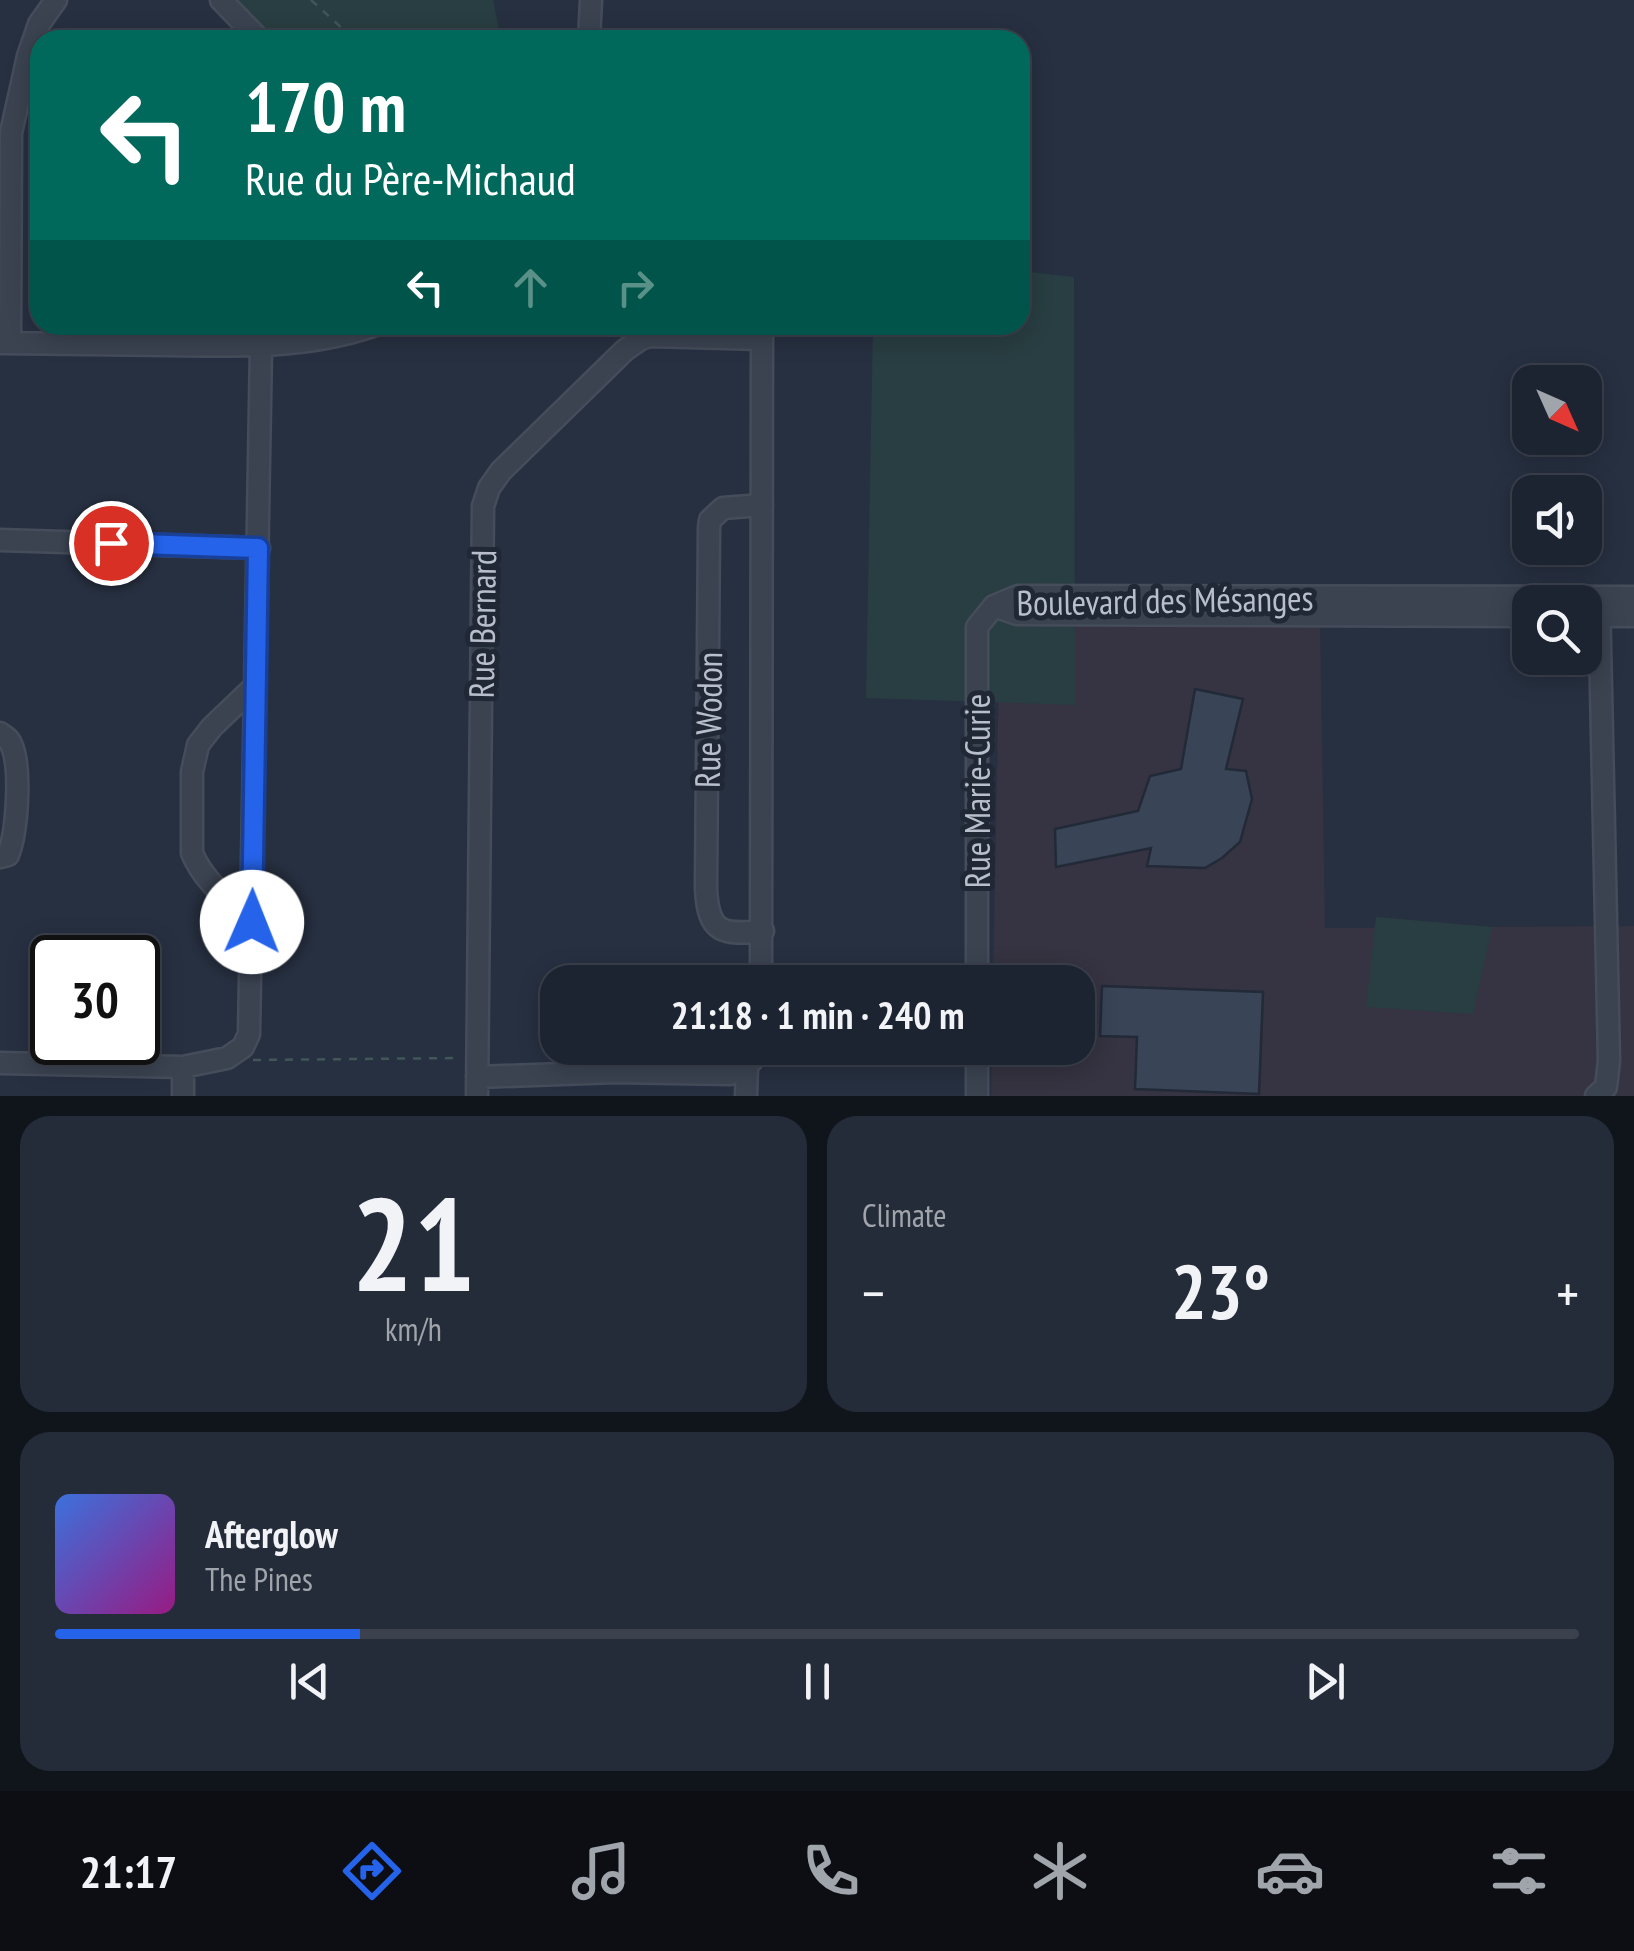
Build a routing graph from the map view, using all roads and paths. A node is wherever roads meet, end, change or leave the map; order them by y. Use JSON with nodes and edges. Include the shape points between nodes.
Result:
{"nodes":[{"id":1,"x":56,"y":0,"type":"edge"},
{"id":2,"x":220,"y":0,"type":"edge"},
{"id":3,"x":312,"y":0,"type":"edge"},
{"id":4,"x":591,"y":0,"type":"edge"},
{"id":5,"x":37,"y":30,"type":"edge"},
{"id":6,"x":250,"y":30,"type":"edge"},
{"id":7,"x":344,"y":30,"type":"edge"},
{"id":8,"x":589,"y":30,"type":"edge"},
{"id":9,"x":30,"y":50,"type":"edge"},
{"id":10,"x":6,"y":133,"type":"edge"},
{"id":11,"x":348,"y":335,"type":"edge"},
{"id":12,"x":678,"y":335,"type":"edge"},
{"id":13,"x":762,"y":335,"type":"edge"},
{"id":14,"x":5,"y":343,"type":"edge"},
{"id":15,"x":261,"y":346,"type":"junction"},
{"id":16,"x":762,"y":505,"type":"junction"},
{"id":17,"x":0,"y":540,"type":"edge"},
{"id":18,"x":258,"y":548,"type":"junction"},
{"id":19,"x":1634,"y":597,"type":"edge"},
{"id":20,"x":994,"y":606,"type":"junction"},
{"id":21,"x":1512,"y":608,"type":"edge"},
{"id":22,"x":1602,"y":608,"type":"edge"},
{"id":23,"x":1602,"y":611,"type":"edge"},
{"id":24,"x":1512,"y":616,"type":"edge"},
{"id":25,"x":1634,"y":616,"type":"edge"},
{"id":26,"x":1597,"y":675,"type":"edge"},
{"id":27,"x":255,"y":686,"type":"junction"},
{"id":28,"x":0,"y":734,"type":"edge"},
{"id":29,"x":0,"y":857,"type":"edge"},
{"id":30,"x":252,"y":922,"type":"junction"},
{"id":31,"x":763,"y":931,"type":"junction"},
{"id":32,"x":762,"y":965,"type":"edge"},
{"id":33,"x":977,"y":965,"type":"edge"},
{"id":34,"x":254,"y":1060,"type":"dead end"},
{"id":35,"x":0,"y":1063,"type":"edge"},
{"id":36,"x":977,"y":1065,"type":"edge"},
{"id":37,"x":747,"y":1066,"type":"joint"},
{"id":38,"x":183,"y":1067,"type":"junction"},
{"id":39,"x":477,"y":1086,"type":"edge"},
{"id":40,"x":183,"y":1096,"type":"edge"},
{"id":41,"x":746,"y":1096,"type":"edge"},
{"id":42,"x":977,"y":1096,"type":"edge"},
{"id":43,"x":1596,"y":1096,"type":"edge"}],
"edges":[{"from":1,"to":5,"type":"street"},
{"from":2,"to":6,"type":"street"},
{"from":3,"to":7,"type":"path"},
{"from":4,"to":8,"type":"street"},
{"from":9,"to":10,"type":"street"},
{"from":10,"to":14,"type":"street"},
{"from":11,"to":15,"type":"street"},
{"from":12,"to":39,"type":"street","name":"Rue Bernard","via":[[650,336],[625,350],[501,471],[485,496]]},
{"from":13,"to":16,"type":"street","name":"Rue Wodon"},
{"from":14,"to":15,"type":"street"},
{"from":15,"to":18,"type":"street"},
{"from":16,"to":31,"type":"street","name":"Rue Wodon"},
{"from":16,"to":31,"type":"street","name":"Rue Wodon","via":[[723,508],[710,520],[706,888],[717,925],[730,934]]},
{"from":17,"to":18,"type":"street"},
{"from":18,"to":27,"type":"street"},
{"from":19,"to":22,"type":"street","name":"Boulevard des Mésanges"},
{"from":20,"to":21,"type":"street","name":"Boulevard des Mésanges","via":[[1018,596]]},
{"from":20,"to":24,"type":"street","name":"Boulevard des Mésanges","via":[[1017,614]]},
{"from":20,"to":33,"type":"street","name":"Rue Marie-Curie","via":[[977,628]]},
{"from":23,"to":25,"type":"street","name":"Boulevard des Mésanges"},
{"from":26,"to":43,"type":"street","via":[[1609,1060],[1606,1087]]},
{"from":27,"to":30,"type":"street"},
{"from":27,"to":30,"type":"street","via":[[202,738],[192,772],[192,853],[206,878]]},
{"from":28,"to":29,"type":"street","via":[[12,746],[16,776],[15,838],[8,856]]},
{"from":30,"to":38,"type":"street","via":[[244,1047]]},
{"from":31,"to":32,"type":"street","name":"Rue Wodon"},
{"from":34,"to":39,"type":"path","via":[[462,1058]]},
{"from":35,"to":38,"type":"street"},
{"from":36,"to":42,"type":"street"},
{"from":37,"to":39,"type":"street","via":[[728,1074],[616,1072]]},
{"from":37,"to":41,"type":"street"},
{"from":38,"to":40,"type":"street"}]}
